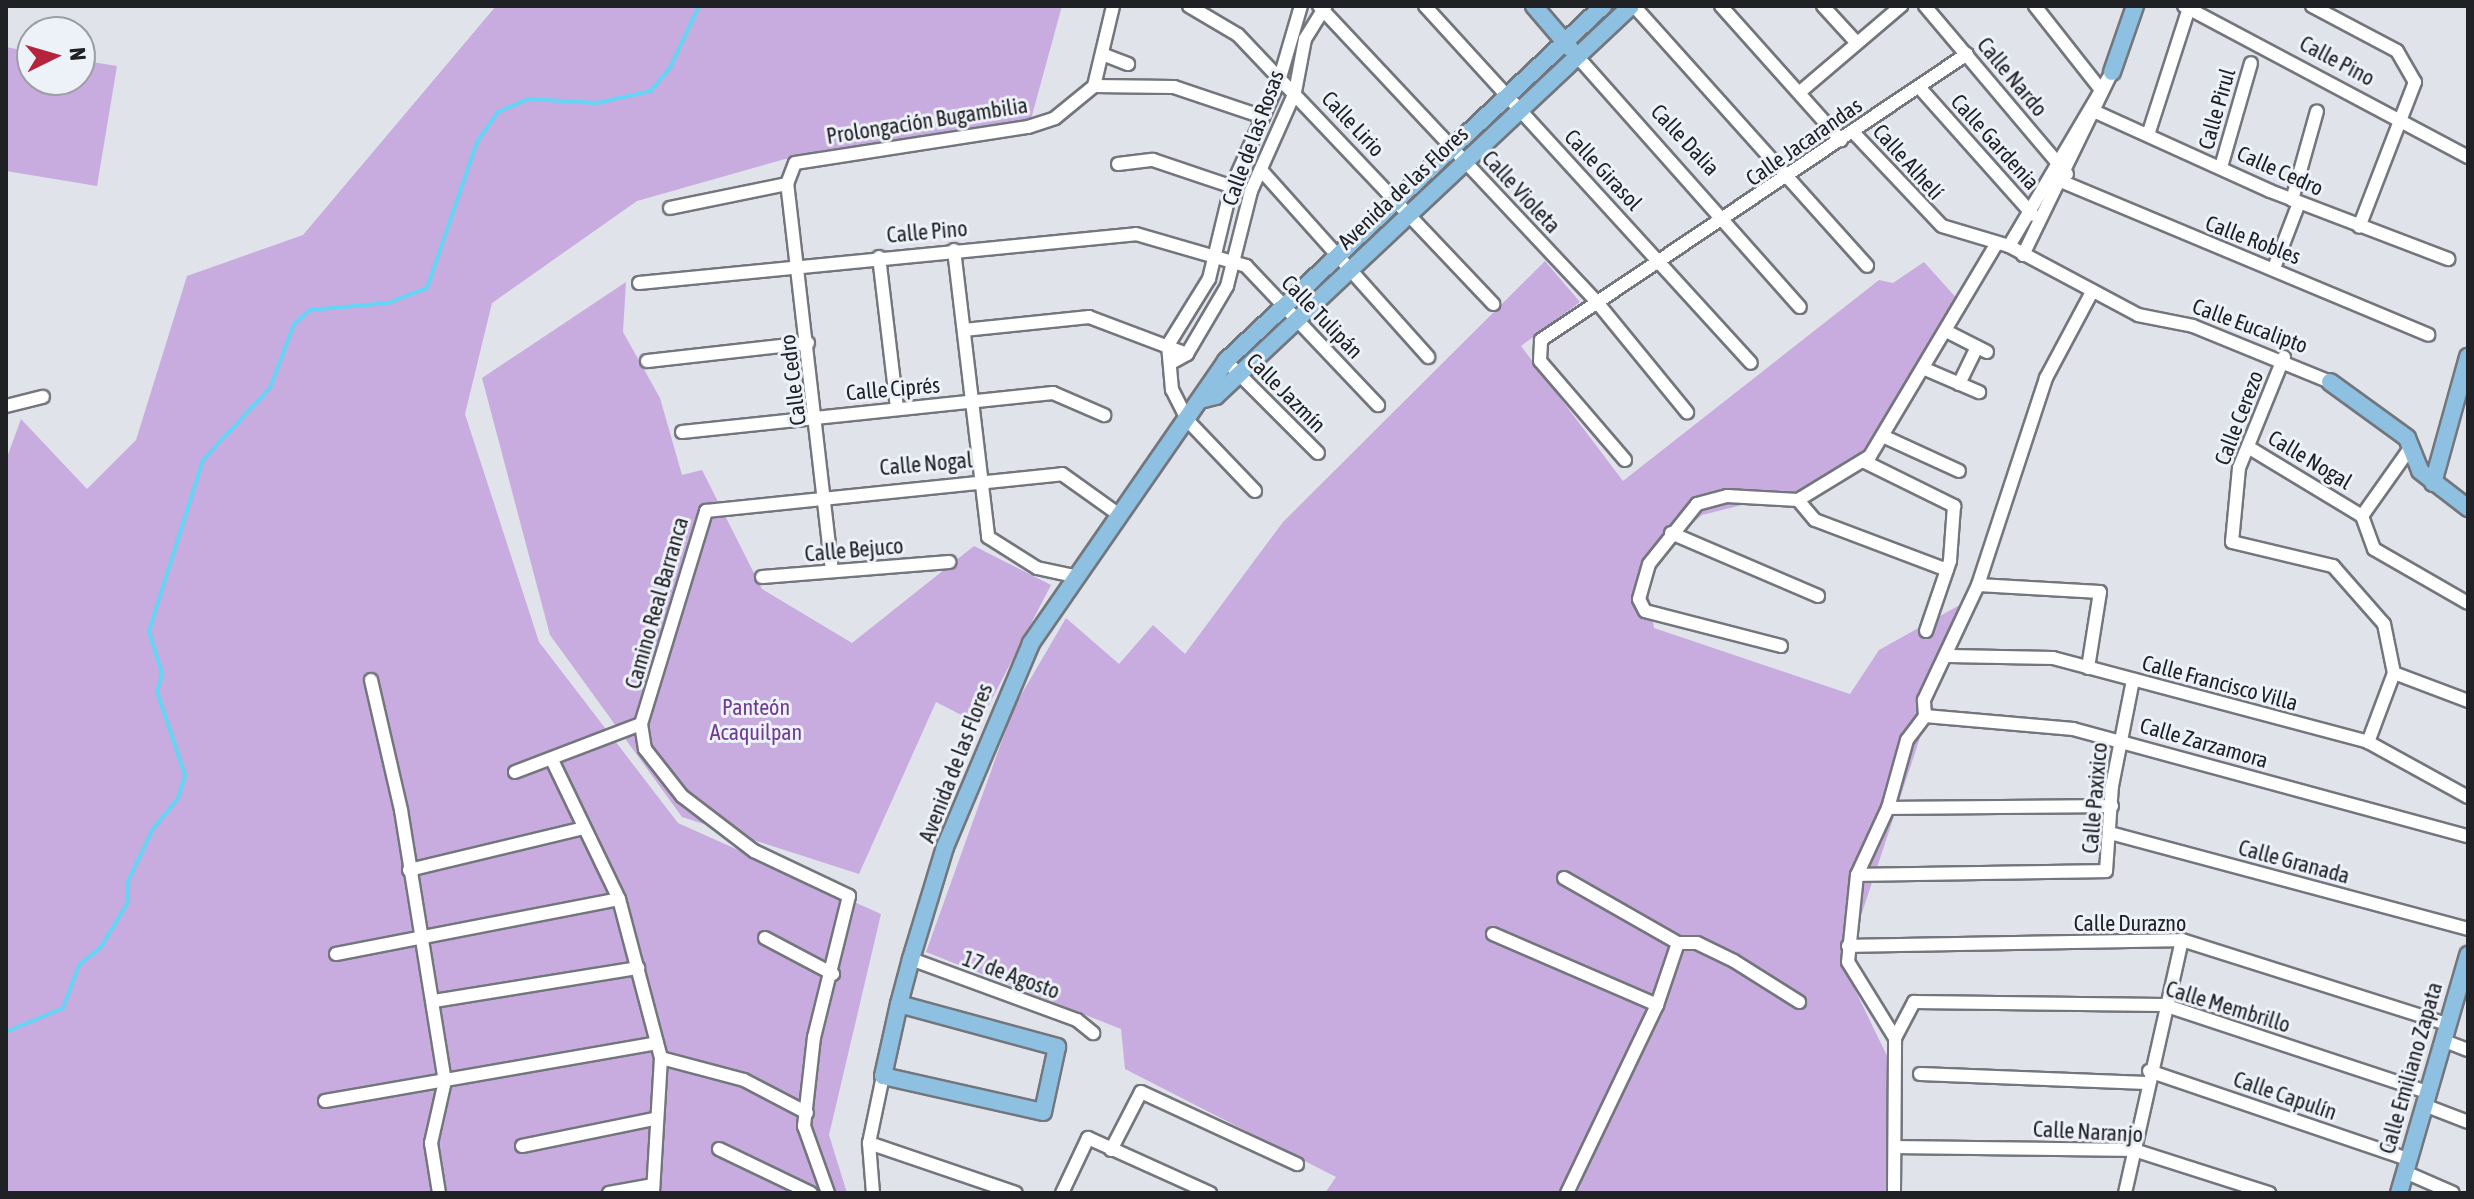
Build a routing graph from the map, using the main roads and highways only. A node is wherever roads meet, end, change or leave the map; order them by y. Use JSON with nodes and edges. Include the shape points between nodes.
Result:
{"nodes":[{"id":1,"x":1534,"y":6,"type":"edge"},
{"id":2,"x":1603,"y":6,"type":"edge"},
{"id":3,"x":1632,"y":6,"type":"edge"},
{"id":4,"x":2135,"y":6,"type":"edge"},
{"id":5,"x":1571,"y":49,"type":"junction"},
{"id":6,"x":2112,"y":72,"type":"road end"},
{"id":7,"x":1346,"y":259,"type":"junction"},
{"id":8,"x":1289,"y":313,"type":"junction"},
{"id":9,"x":2468,"y":357,"type":"edge"},
{"id":10,"x":2330,"y":382,"type":"road end"},
{"id":11,"x":1204,"y":399,"type":"junction"},
{"id":12,"x":2433,"y":483,"type":"junction"},
{"id":13,"x":2468,"y":508,"type":"edge"},
{"id":14,"x":2468,"y":955,"type":"edge"},
{"id":15,"x":2465,"y":974,"type":"edge"},
{"id":16,"x":899,"y":1004,"type":"junction"},
{"id":17,"x":2399,"y":1193,"type":"edge"}],
"edges":[{"from":1,"to":5,"type":"main road","name":"Calle Dalia"},
{"from":2,"to":5,"type":"main road","name":"Avenida de las Flores"},
{"from":3,"to":5,"type":"main road","name":"Avenida de las Flores"},
{"from":4,"to":6,"type":"main road"},
{"from":5,"to":7,"type":"main road","name":"Avenida de las Flores","via":[[1465,162]]},
{"from":5,"to":7,"type":"main road","name":"Avenida de las Flores","via":[[1507,94],[1395,199]]},
{"from":7,"to":8,"type":"main road","name":"Avenida de las Flores"},
{"from":8,"to":11,"type":"main road","name":"Avenida de las Flores","via":[[1239,374]]},
{"from":8,"to":11,"type":"main road","name":"Avenida de las Flores","via":[[1226,361],[1205,384]]},
{"from":9,"to":12,"type":"main road"},
{"from":10,"to":12,"type":"main road","name":"Calle Eucalipto","via":[[2407,438],[2408,451]]},
{"from":11,"to":16,"type":"main road","name":"Avenida de las Flores","via":[[1071,575],[1000,705]]},
{"from":12,"to":13,"type":"main road","name":"Calle Eucalipto"},
{"from":14,"to":15,"type":"main road","name":"Calle Emiliano Zapata"},
{"from":15,"to":17,"type":"main road","name":"Calle Emiliano Zapata"},
{"from":16,"to":16,"type":"main road","name":"Avenida de las Flores","via":[[1057,1047],[1043,1112],[883,1076]]}]}
